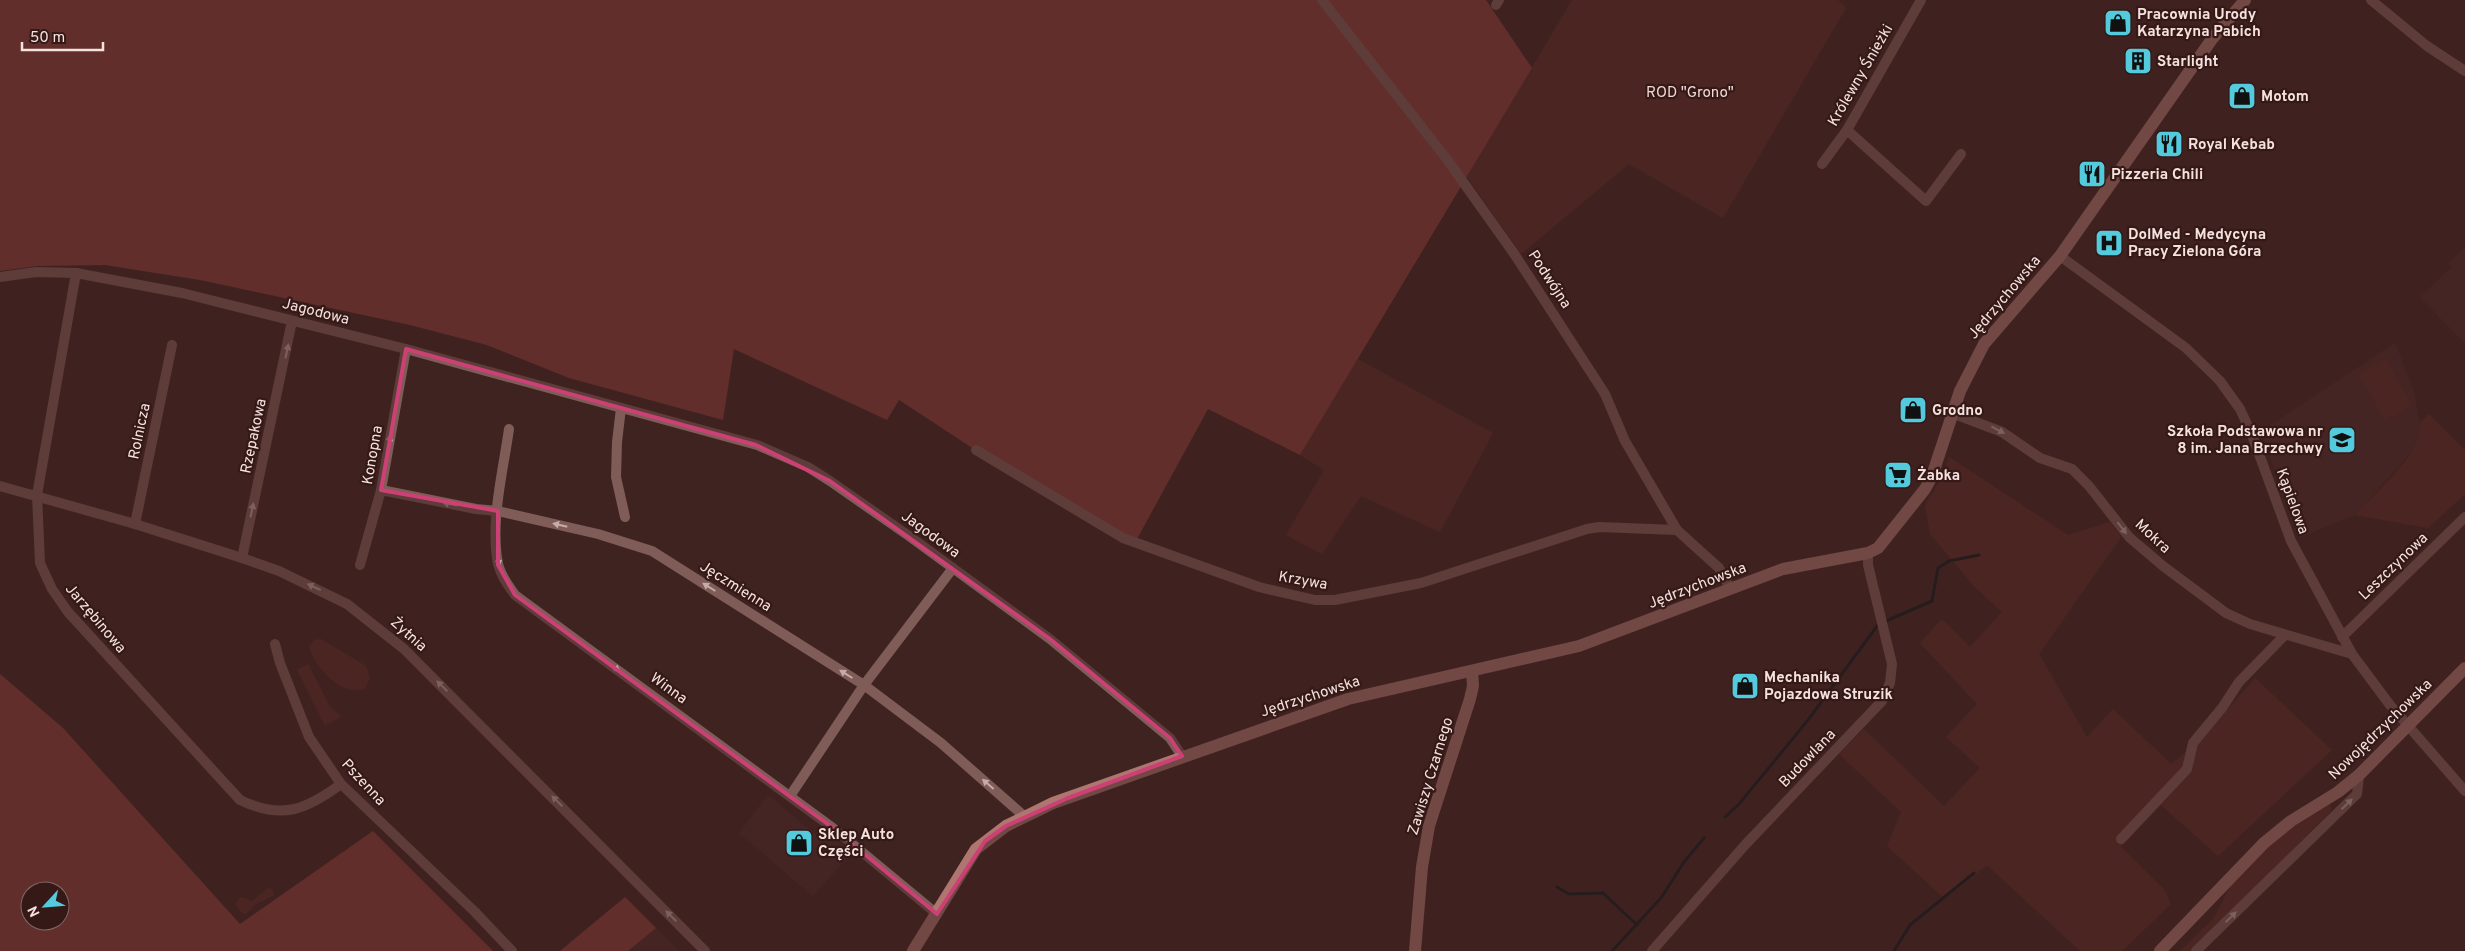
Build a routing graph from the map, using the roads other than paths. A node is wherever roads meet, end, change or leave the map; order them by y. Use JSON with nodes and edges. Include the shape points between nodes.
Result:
{"nodes":[{"id":1,"x":1322,"y":0,"type":"edge"},
{"id":2,"x":1921,"y":0,"type":"edge"},
{"id":3,"x":2245,"y":0,"type":"edge"},
{"id":4,"x":2371,"y":0,"type":"edge"},
{"id":5,"x":2465,"y":71,"type":"edge"},
{"id":6,"x":1847,"y":130,"type":"junction"},
{"id":7,"x":1961,"y":154,"type":"dead end"},
{"id":8,"x":1822,"y":164,"type":"dead end"},
{"id":9,"x":2060,"y":256,"type":"junction"},
{"id":10,"x":76,"y":273,"type":"junction"},
{"id":11,"x":0,"y":277,"type":"edge"},
{"id":12,"x":292,"y":321,"type":"junction"},
{"id":13,"x":172,"y":345,"type":"dead end"},
{"id":14,"x":406,"y":349,"type":"junction"},
{"id":15,"x":621,"y":408,"type":"junction"},
{"id":16,"x":1952,"y":412,"type":"junction"},
{"id":17,"x":509,"y":429,"type":"dead end"},
{"id":18,"x":976,"y":450,"type":"dead end"},
{"id":19,"x":0,"y":486,"type":"edge"},
{"id":20,"x":381,"y":490,"type":"junction"},
{"id":21,"x":37,"y":495,"type":"junction"},
{"id":22,"x":498,"y":511,"type":"junction"},
{"id":23,"x":625,"y":517,"type":"dead end"},
{"id":24,"x":2465,"y":517,"type":"edge"},
{"id":25,"x":135,"y":524,"type":"junction"},
{"id":26,"x":1677,"y":530,"type":"junction"},
{"id":27,"x":1868,"y":553,"type":"junction"},
{"id":28,"x":242,"y":558,"type":"junction"},
{"id":29,"x":360,"y":565,"type":"dead end"},
{"id":30,"x":953,"y":568,"type":"junction"},
{"id":31,"x":1730,"y":588,"type":"junction"},
{"id":32,"x":2284,"y":635,"type":"junction"},
{"id":33,"x":2342,"y":637,"type":"junction"},
{"id":34,"x":276,"y":644,"type":"dead end"},
{"id":35,"x":2352,"y":654,"type":"junction"},
{"id":36,"x":2465,"y":668,"type":"edge"},
{"id":37,"x":1472,"y":671,"type":"junction"},
{"id":38,"x":864,"y":685,"type":"junction"},
{"id":39,"x":2410,"y":724,"type":"junction"},
{"id":40,"x":1182,"y":756,"type":"junction"},
{"id":41,"x":2359,"y":775,"type":"junction"},
{"id":42,"x":341,"y":784,"type":"junction"},
{"id":43,"x":2463,"y":785,"type":"edge"},
{"id":44,"x":790,"y":796,"type":"junction"},
{"id":45,"x":1024,"y":816,"type":"junction"},
{"id":46,"x":2121,"y":839,"type":"dead end"},
{"id":47,"x":937,"y":914,"type":"junction"},
{"id":48,"x":918,"y":949,"type":"edge"},
{"id":49,"x":512,"y":951,"type":"edge"},
{"id":50,"x":706,"y":951,"type":"edge"},
{"id":51,"x":1415,"y":951,"type":"edge"},
{"id":52,"x":1652,"y":951,"type":"edge"},
{"id":53,"x":2160,"y":951,"type":"edge"},
{"id":54,"x":2196,"y":951,"type":"edge"}],
"edges":[{"from":1,"to":26,"type":"street","name":"Podwójna","via":[[1446,158],[1516,255],[1604,394],[1625,441]]},
{"from":2,"to":6,"type":"street","name":"Królewny Śnieżki"},
{"from":3,"to":9,"type":"main road","name":"Jędrzychowska","via":[[2212,39]]},
{"from":4,"to":5,"type":"street","via":[[2427,46]]},
{"from":6,"to":7,"type":"street","via":[[1926,201]]},
{"from":6,"to":8,"type":"street","name":"Królewny Śnieżki"},
{"from":9,"to":16,"type":"main road","name":"Jędrzychowska","via":[[1988,338],[1970,369]]},
{"from":9,"to":33,"type":"street","name":"Kąpielowa","via":[[2186,348],[2220,381],[2240,408],[2284,526]]},
{"from":10,"to":11,"type":"street","name":"Jagodowa","via":[[36,272]]},
{"from":10,"to":12,"type":"street","name":"Jagodowa","via":[[182,293]]},
{"from":10,"to":21,"type":"street","name":"Jarzębinowa"},
{"from":12,"to":14,"type":"street","name":"Jagodowa"},
{"from":28,"to":12,"type":"street","name":"Rzepakowa","one_way":true},
{"from":13,"to":25,"type":"street","name":"Rolnicza"},
{"from":14,"to":15,"type":"street","name":"Jagodowa"},
{"from":20,"to":14,"type":"street","name":"Konopna","one_way":true},
{"from":15,"to":23,"type":"street","via":[[616,442],[616,477]]},
{"from":15,"to":30,"type":"street","name":"Jagodowa","via":[[758,445],[808,467]]},
{"from":16,"to":27,"type":"main road","name":"Jędrzychowska","via":[[1925,489],[1885,541]]},
{"from":16,"to":32,"type":"street","name":"Mokra","one_way":true,"via":[[2002,432],[2040,458],[2072,470],[2089,486],[2129,537],[2163,566],[2226,613]]},
{"from":17,"to":22,"type":"street","name":"Winna"},
{"from":18,"to":26,"type":"street","name":"Krzywa","via":[[1123,538],[1259,587],[1325,601],[1437,579],[1587,529]]},
{"from":19,"to":21,"type":"street","name":"Żytnia"},
{"from":22,"to":20,"type":"street","name":"Jęczmienna","one_way":true,"via":[[476,510]]},
{"from":20,"to":29,"type":"street","name":"Konopna"},
{"from":21,"to":25,"type":"street","name":"Żytnia"},
{"from":21,"to":42,"type":"street","name":"Jarzębinowa","via":[[40,563],[64,608],[240,800],[278,812],[325,796]]},
{"from":38,"to":22,"type":"street","name":"Jęczmienna","one_way":true,"via":[[652,551],[598,534]]},
{"from":22,"to":44,"type":"street","name":"Winna","one_way":true,"via":[[498,565],[515,595]]},
{"from":24,"to":33,"type":"street","name":"Leszczynowa"},
{"from":25,"to":28,"type":"street","name":"Żytnia"},
{"from":26,"to":31,"type":"street","name":"Podwójna","via":[[1718,568]]},
{"from":27,"to":31,"type":"main road","name":"Jędrzychowska","via":[[1788,568]]},
{"from":27,"to":52,"type":"street","name":"Budowlana","via":[[1868,565],[1892,664],[1890,683],[1882,701],[1745,845]]},
{"from":50,"to":28,"type":"street","name":"Żytnia","one_way":true,"via":[[453,696],[383,630],[328,594]]},
{"from":30,"to":38,"type":"street"},
{"from":30,"to":40,"type":"street","name":"Jagodowa","via":[[1080,663],[1170,738]]},
{"from":31,"to":37,"type":"main road","name":"Jędrzychowska","via":[[1579,646]]},
{"from":32,"to":35,"type":"street","name":"Mokra"},
{"from":32,"to":46,"type":"street","via":[[2239,682],[2193,743],[2187,770]]},
{"from":33,"to":35,"type":"street","name":"Kąpielowa"},
{"from":34,"to":42,"type":"street","name":"Pszenna","via":[[280,663],[309,736]]},
{"from":35,"to":39,"type":"street","name":"Kąpielowa","via":[[2385,699]]},
{"from":36,"to":39,"type":"main road","name":"Nowojędrzychowska"},
{"from":37,"to":40,"type":"main road","name":"Jędrzychowska","via":[[1348,699]]},
{"from":37,"to":51,"type":"main road","name":"Zawiszy Czarnego","via":[[1470,699],[1429,826]]},
{"from":38,"to":44,"type":"street"},
{"from":45,"to":38,"type":"street","name":"Jęczmienna","one_way":true,"via":[[941,743]]},
{"from":39,"to":41,"type":"main road","name":"Nowojędrzychowska"},
{"from":39,"to":43,"type":"street","name":"Kąpielowa"},
{"from":40,"to":45,"type":"main road","name":"Jędrzychowska"},
{"from":41,"to":53,"type":"main road","name":"Nowojędrzychowska","via":[[2264,843]]},
{"from":54,"to":41,"type":"street","one_way":true,"via":[[2358,794]]},
{"from":42,"to":49,"type":"street","name":"Pszenna"},
{"from":44,"to":47,"type":"street","name":"Winna"},
{"from":45,"to":47,"type":"main road","name":"Jędrzychowska","via":[[994,833],[976,850]]},
{"from":47,"to":48,"type":"main road","name":"Jędrzychowska"}]}
